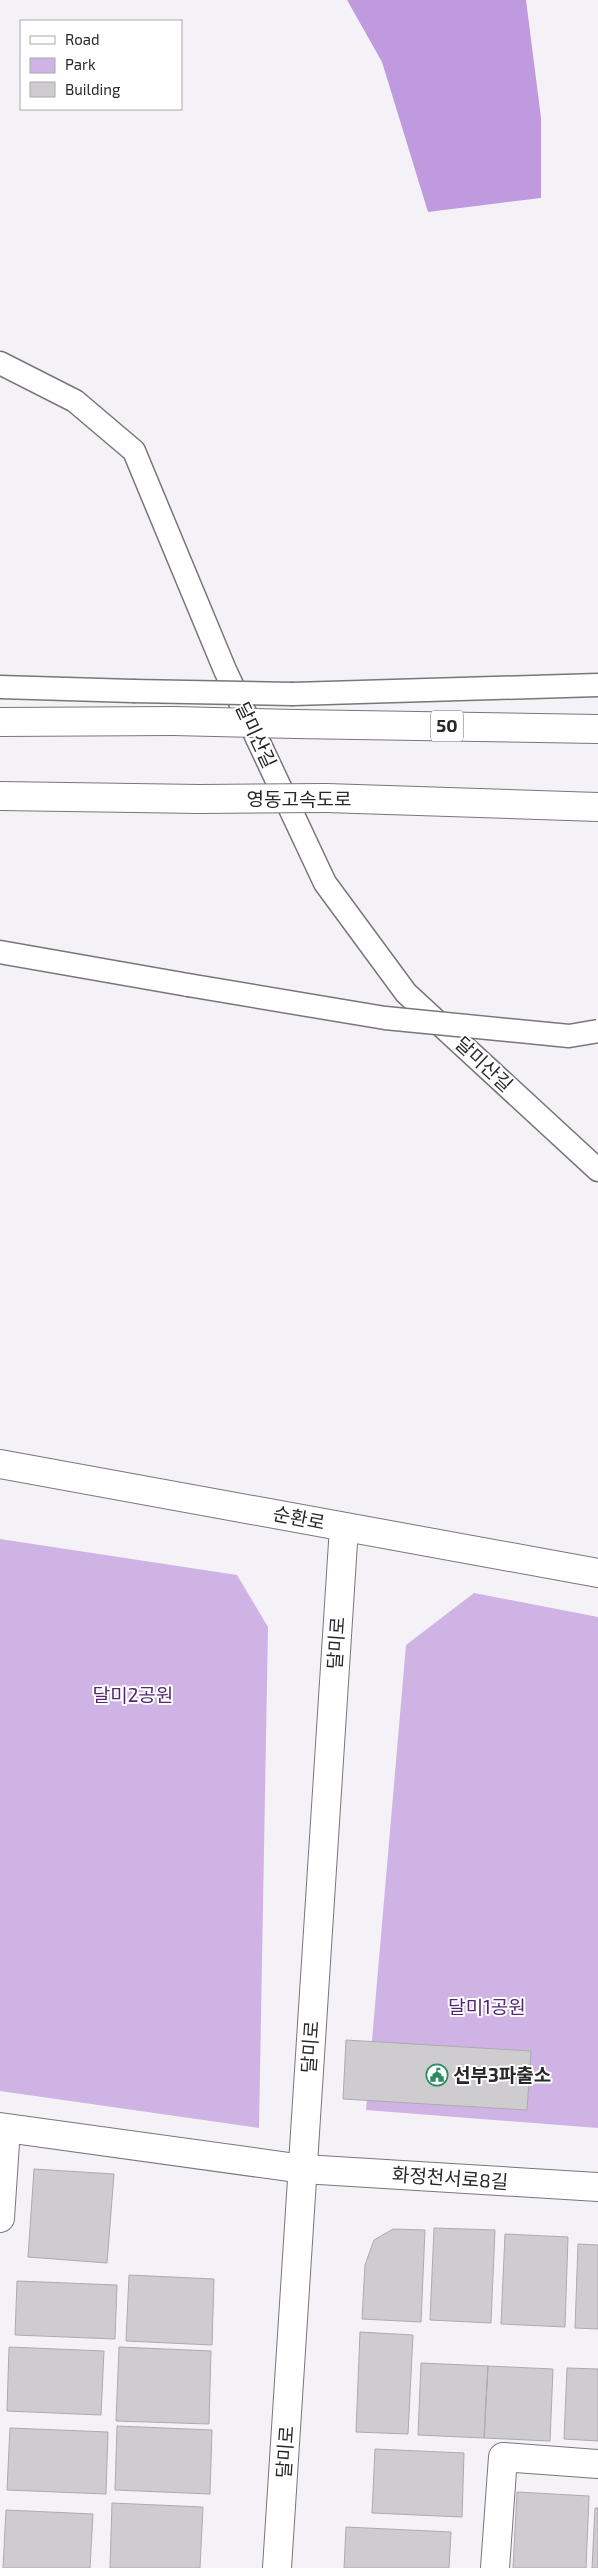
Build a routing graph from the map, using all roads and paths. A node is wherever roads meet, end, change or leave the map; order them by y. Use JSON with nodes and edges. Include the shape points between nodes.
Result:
{"nodes":[{"id":1,"x":0,"y":363,"type":"edge"},
{"id":2,"x":598,"y":685,"type":"edge"},
{"id":3,"x":0,"y":687,"type":"edge"},
{"id":4,"x":0,"y":722,"type":"edge"},
{"id":5,"x":598,"y":729,"type":"edge"},
{"id":6,"x":0,"y":796,"type":"edge"},
{"id":7,"x":598,"y":807,"type":"edge"},
{"id":8,"x":0,"y":952,"type":"edge"},
{"id":9,"x":598,"y":1031,"type":"edge"},
{"id":10,"x":598,"y":1170,"type":"edge"},
{"id":11,"x":0,"y":1464,"type":"edge"},
{"id":12,"x":344,"y":1527,"type":"junction"},
{"id":13,"x":598,"y":1573,"type":"edge"},
{"id":14,"x":3,"y":2128,"type":"edge"},
{"id":15,"x":303,"y":2169,"type":"junction"},
{"id":16,"x":598,"y":2187,"type":"edge"},
{"id":17,"x":0,"y":2218,"type":"edge"},
{"id":18,"x":598,"y":2464,"type":"edge"},
{"id":19,"x":277,"y":2568,"type":"edge"},
{"id":20,"x":495,"y":2568,"type":"edge"}],
"edges":[{"from":1,"to":10,"type":"lane","name":"달미산길","via":[[75,401],[134,451],[225,670],[325,882],[406,993]]},
{"from":2,"to":3,"type":"lane","bridge":true,"via":[[293,694]]},
{"from":4,"to":5,"type":"main road","number":"50","bridge":true},
{"from":6,"to":7,"type":"main road","name":"영동고속도로","bridge":true,"via":[[326,798]]},
{"from":8,"to":9,"type":"lane","bridge":true,"via":[[385,1018],[569,1036]]},
{"from":11,"to":12,"type":"main road","name":"순환로"},
{"from":12,"to":13,"type":"main road","name":"순환로"},
{"from":12,"to":15,"type":"main road","name":"달미로"},
{"from":14,"to":15,"type":"main road","name":"화정천서로8길"},
{"from":14,"to":17,"type":"main road"},
{"from":15,"to":16,"type":"main road","name":"화정천서로8길"},
{"from":15,"to":19,"type":"main road","name":"달미로"},
{"from":18,"to":20,"type":"main road","via":[[503,2457]]}]}
